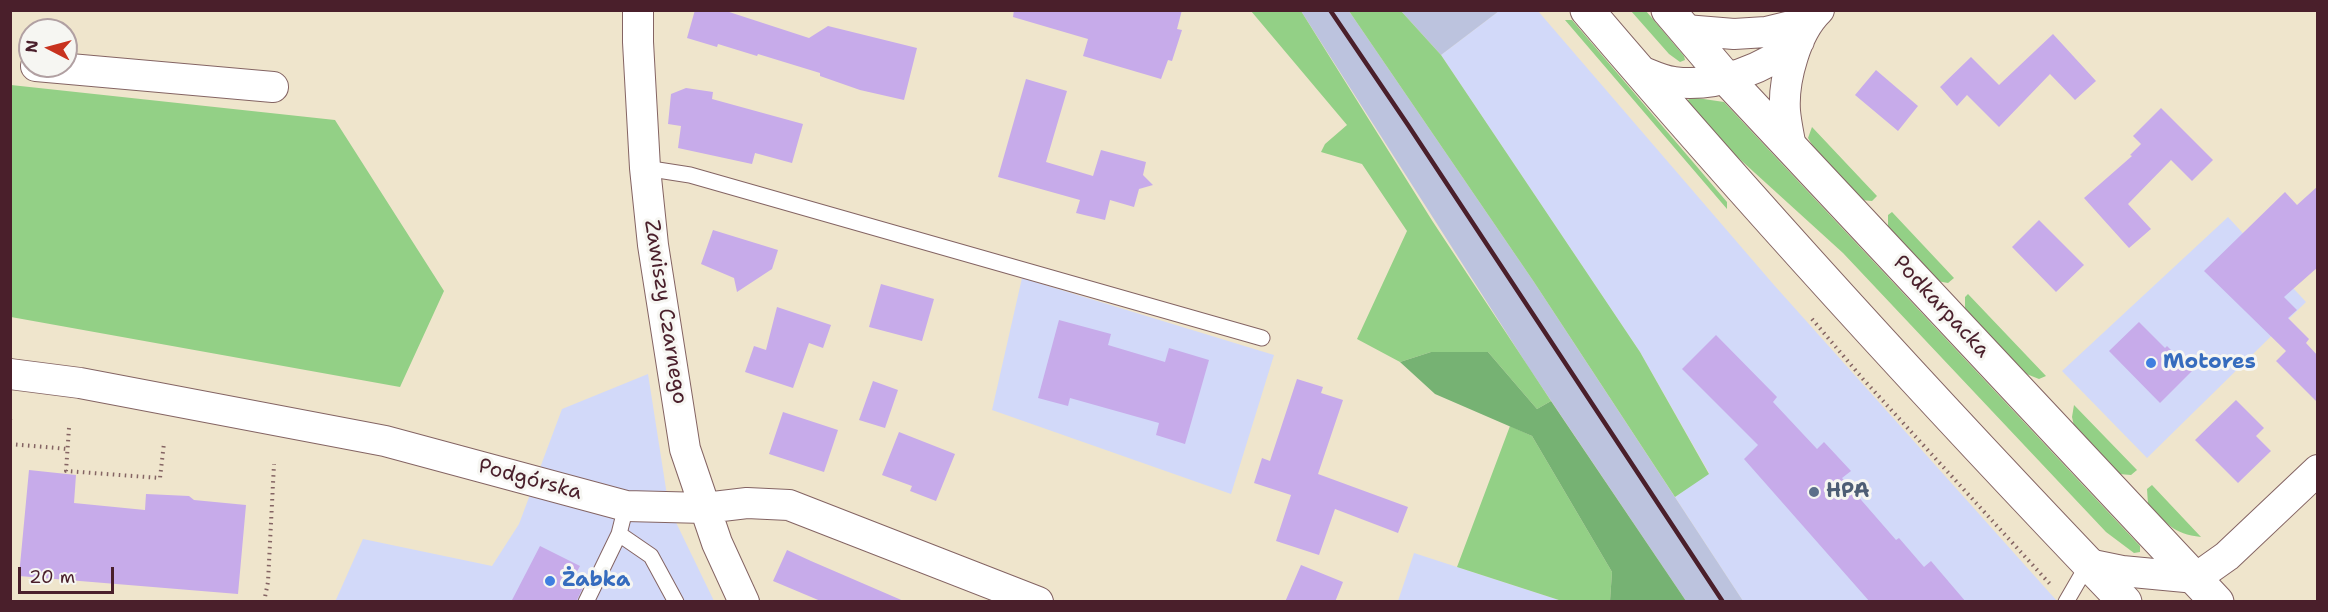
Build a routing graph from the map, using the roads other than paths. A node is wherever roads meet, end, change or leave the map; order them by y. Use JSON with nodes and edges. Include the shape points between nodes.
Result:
{"nodes":[{"id":1,"x":638,"y":10,"type":"edge"},
{"id":2,"x":1587,"y":10,"type":"edge"},
{"id":3,"x":1677,"y":20,"type":"edge"},
{"id":4,"x":1808,"y":24,"type":"edge"},
{"id":5,"x":78,"y":70,"type":"edge"},
{"id":6,"x":1638,"y":70,"type":"junction"},
{"id":7,"x":1725,"y":77,"type":"junction"},
{"id":8,"x":273,"y":87,"type":"dead end"},
{"id":9,"x":1791,"y":148,"type":"junction"},
{"id":10,"x":645,"y":168,"type":"junction"},
{"id":11,"x":1262,"y":338,"type":"dead end"},
{"id":12,"x":10,"y":374,"type":"edge"},
{"id":13,"x":2318,"y":470,"type":"edge"},
{"id":14,"x":626,"y":506,"type":"junction"},
{"id":15,"x":705,"y":508,"type":"junction"},
{"id":16,"x":619,"y":534,"type":"junction"},
{"id":17,"x":2088,"y":564,"type":"junction"},
{"id":18,"x":2203,"y":594,"type":"edge"},
{"id":19,"x":586,"y":602,"type":"edge"},
{"id":20,"x":676,"y":602,"type":"edge"},
{"id":21,"x":744,"y":602,"type":"edge"},
{"id":22,"x":1038,"y":602,"type":"edge"},
{"id":23,"x":2066,"y":602,"type":"edge"},
{"id":24,"x":2124,"y":602,"type":"edge"}],
"edges":[{"from":1,"to":10,"type":"street","name":"Zawiszy Czarnego"},
{"from":2,"to":6,"type":"main road"},
{"from":3,"to":4,"type":"street","via":[[1734,34]]},
{"from":3,"to":7,"type":"main road","name":"Podkarpacka"},
{"from":4,"to":7,"type":"street","via":[[1781,56],[1750,71]]},
{"from":4,"to":9,"type":"street","via":[[1787,74],[1785,110]]},
{"from":5,"to":8,"type":"street"},
{"from":6,"to":7,"type":"street","via":[[1672,82],[1699,83]]},
{"from":6,"to":17,"type":"main road","via":[[1735,182]]},
{"from":7,"to":9,"type":"main road","name":"Podkarpacka"},
{"from":9,"to":18,"type":"main road","name":"Podkarpacka"},
{"from":10,"to":11,"type":"lane","via":[[690,175]]},
{"from":10,"to":15,"type":"street","name":"Zawiszy Czarnego","via":[[685,449]]},
{"from":12,"to":14,"type":"street","name":"Podgórska","via":[[80,383],[385,441]]},
{"from":13,"to":18,"type":"street","via":[[2227,556]]},
{"from":14,"to":15,"type":"street","name":"Podgórska"},
{"from":14,"to":16,"type":"lane"},
{"from":15,"to":21,"type":"street","name":"Zawiszy Czarnego"},
{"from":15,"to":22,"type":"street","name":"Podgórska","via":[[747,502],[789,505]]},
{"from":16,"to":19,"type":"lane"},
{"from":16,"to":20,"type":"lane","via":[[651,556]]},
{"from":17,"to":18,"type":"street"},
{"from":17,"to":23,"type":"lane"},
{"from":17,"to":24,"type":"main road"}]}
